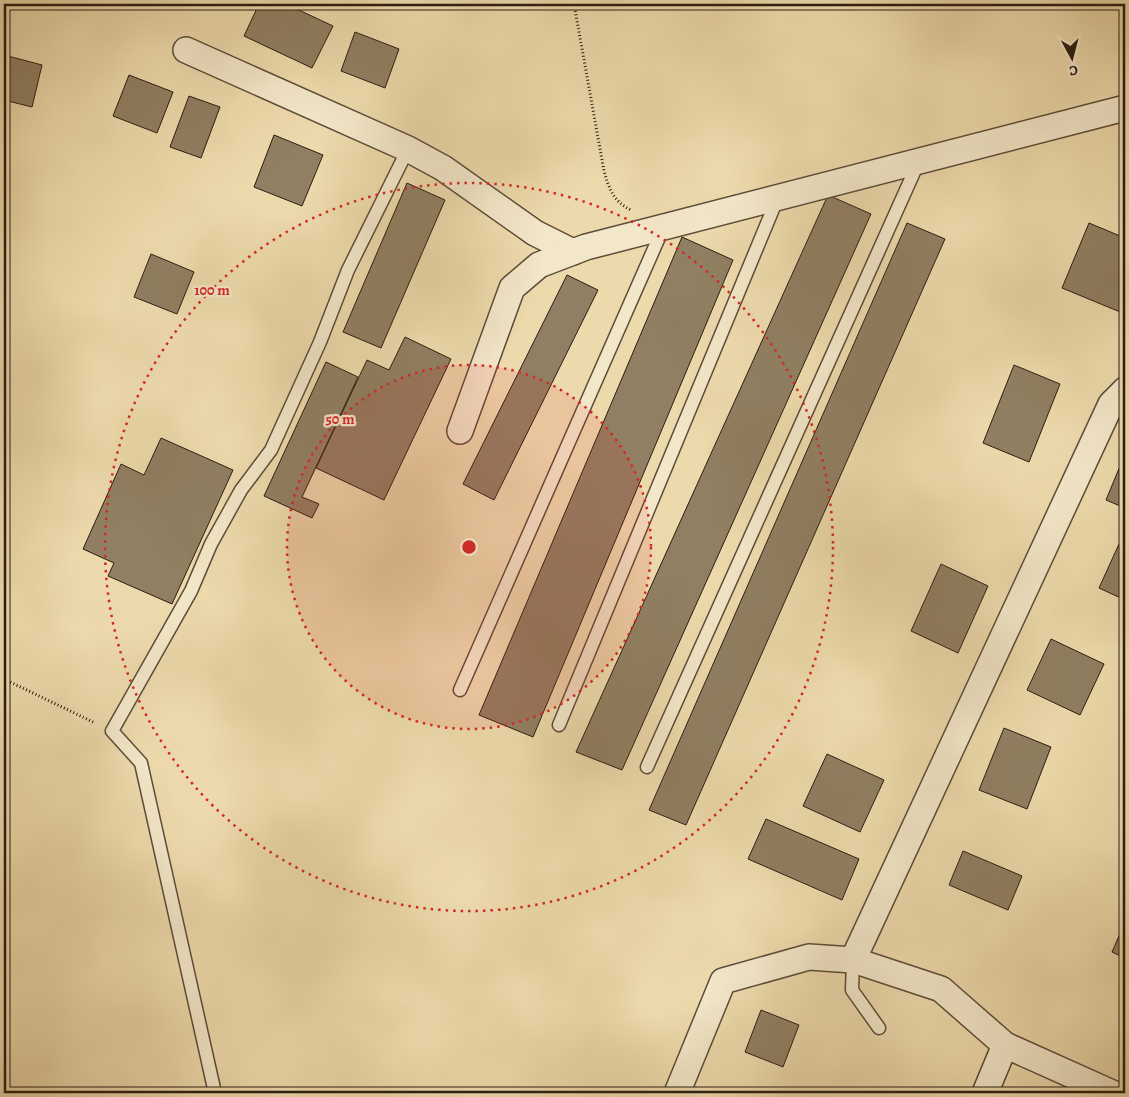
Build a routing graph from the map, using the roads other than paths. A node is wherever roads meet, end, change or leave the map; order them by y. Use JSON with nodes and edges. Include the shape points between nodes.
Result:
{"nodes":[{"id":1,"x":186,"y":50,"type":"dead end"},
{"id":2,"x":1125,"y":108,"type":"edge"},
{"id":3,"x":408,"y":149,"type":"junction"},
{"id":4,"x":919,"y":161,"type":"junction"},
{"id":5,"x":778,"y":197,"type":"junction"},
{"id":6,"x":664,"y":226,"type":"junction"},
{"id":7,"x":573,"y":252,"type":"junction"},
{"id":8,"x":1125,"y":390,"type":"edge"},
{"id":9,"x":460,"y":431,"type":"dead end"},
{"id":10,"x":460,"y":690,"type":"dead end"},
{"id":11,"x":559,"y":725,"type":"dead end"},
{"id":12,"x":647,"y":767,"type":"dead end"},
{"id":13,"x":852,"y":960,"type":"junction"},
{"id":14,"x":879,"y":1028,"type":"dead end"},
{"id":15,"x":1005,"y":1045,"type":"junction"},
{"id":16,"x":215,"y":1093,"type":"edge"},
{"id":17,"x":678,"y":1093,"type":"edge"},
{"id":18,"x":985,"y":1093,"type":"edge"},
{"id":19,"x":1112,"y":1093,"type":"edge"}],
"edges":[{"from":1,"to":3,"type":"street"},
{"from":2,"to":4,"type":"street"},
{"from":3,"to":7,"type":"street","via":[[443,168],[535,232]]},
{"from":3,"to":16,"type":"lane","via":[[348,270],[320,342],[271,450],[241,490],[211,544],[191,591],[112,731],[141,764]]},
{"from":4,"to":5,"type":"street"},
{"from":4,"to":12,"type":"lane"},
{"from":5,"to":6,"type":"street"},
{"from":5,"to":11,"type":"lane"},
{"from":6,"to":7,"type":"street"},
{"from":6,"to":10,"type":"lane"},
{"from":7,"to":9,"type":"street","via":[[539,264],[512,288]]},
{"from":8,"to":13,"type":"street","via":[[1111,404]]},
{"from":13,"to":14,"type":"lane","via":[[852,990]]},
{"from":13,"to":15,"type":"street","via":[[941,989]]},
{"from":13,"to":17,"type":"street","via":[[809,957],[723,981]]},
{"from":15,"to":18,"type":"street"},
{"from":15,"to":19,"type":"street"}]}
